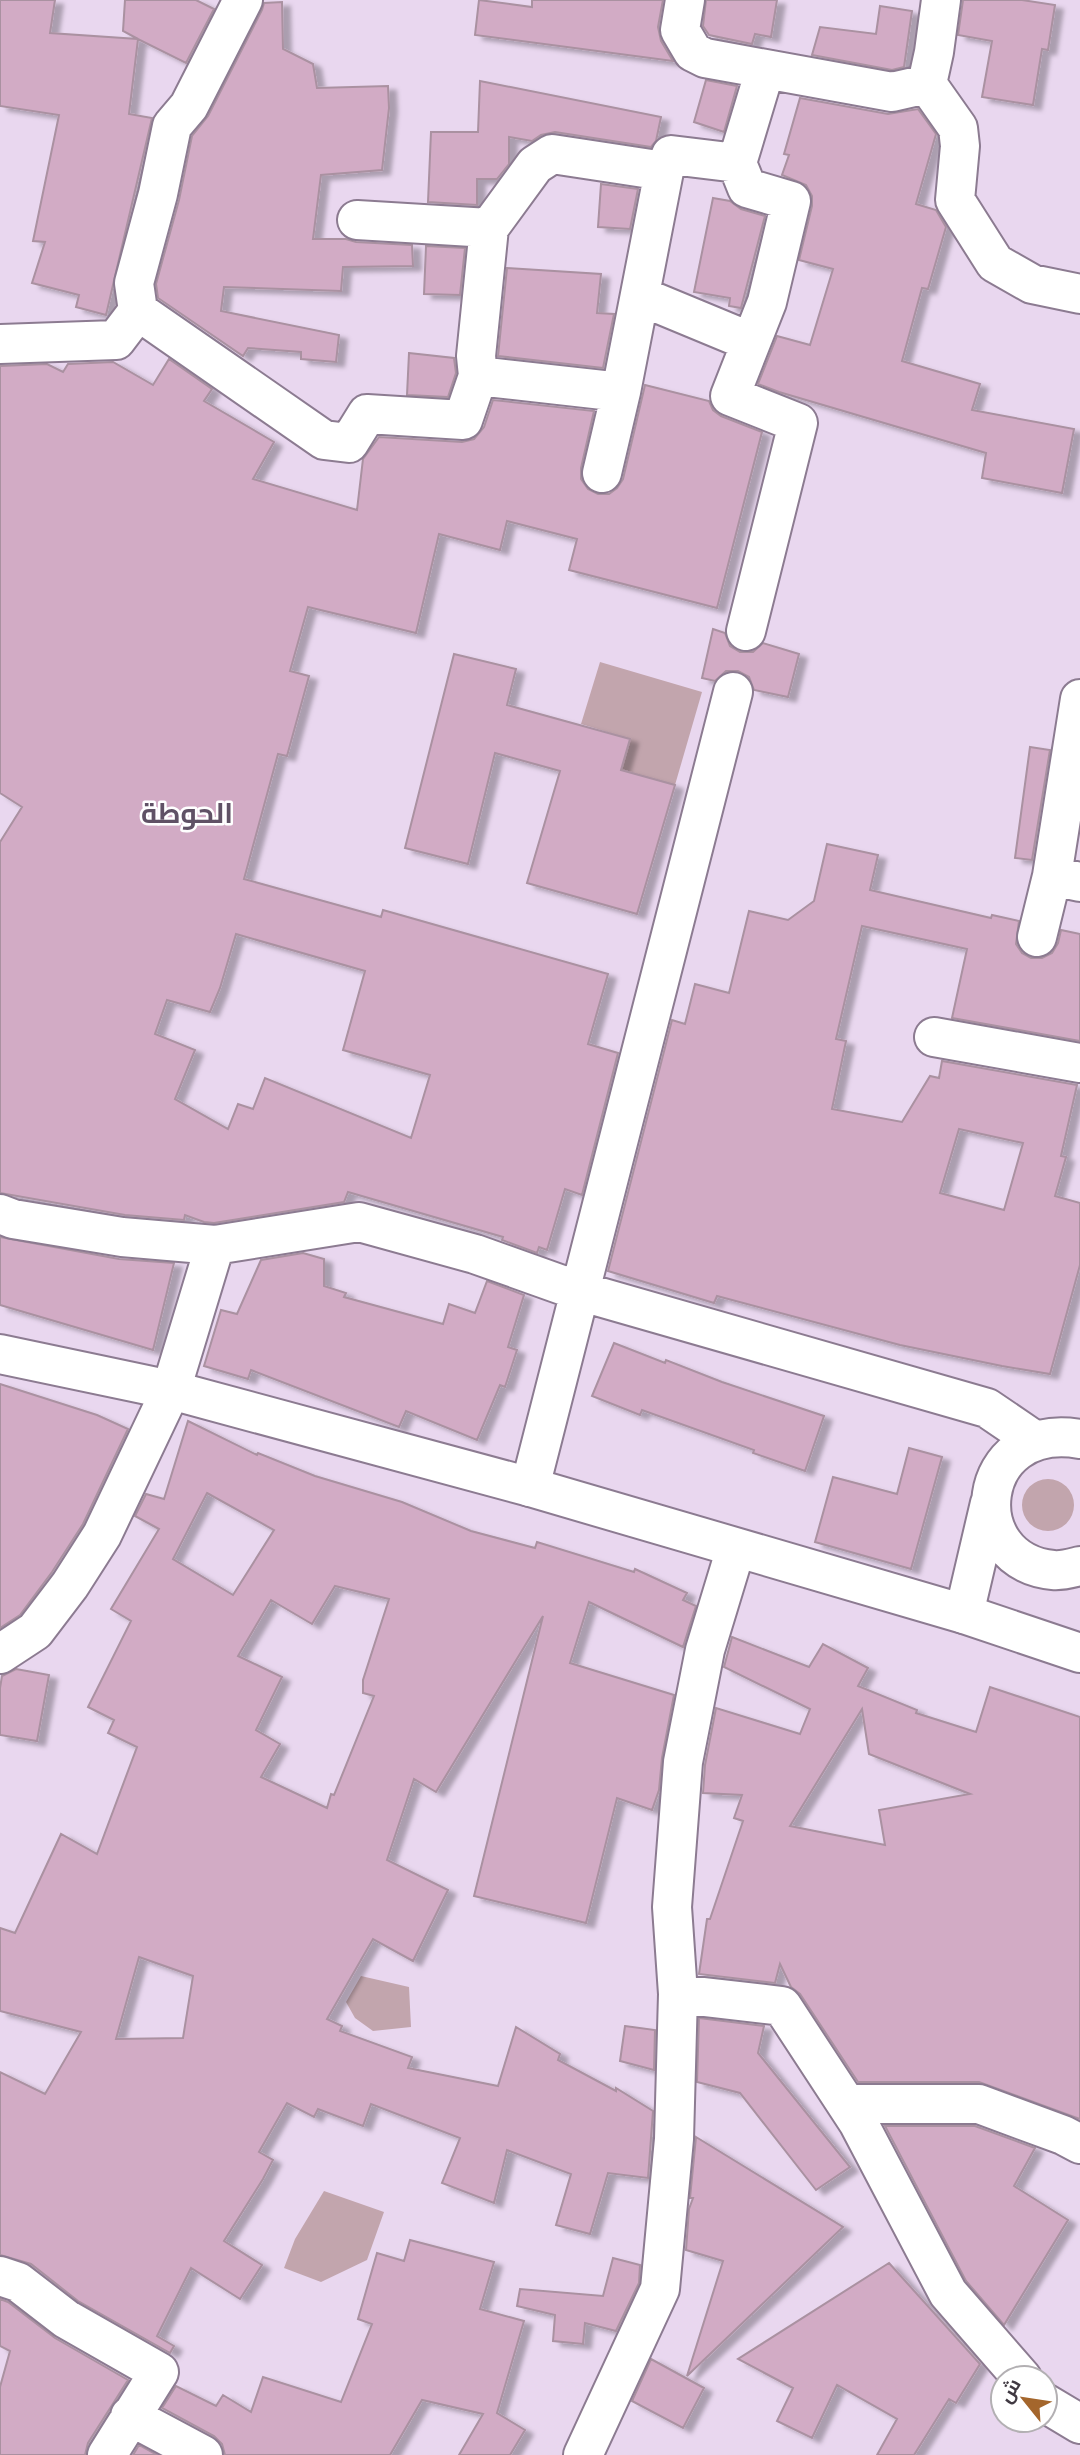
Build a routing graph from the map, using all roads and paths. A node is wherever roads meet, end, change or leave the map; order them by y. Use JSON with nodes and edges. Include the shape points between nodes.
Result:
{"nodes":[{"id":1,"x":243,"y":0,"type":"edge"},
{"id":2,"x":685,"y":0,"type":"edge"},
{"id":3,"x":941,"y":0,"type":"edge"},
{"id":4,"x":765,"y":70,"type":"junction"},
{"id":5,"x":927,"y":85,"type":"junction"},
{"id":6,"x":737,"y":163,"type":"junction"},
{"id":7,"x":664,"y":171,"type":"junction"},
{"id":8,"x":357,"y":219,"type":"dead end"},
{"id":9,"x":489,"y":228,"type":"junction"},
{"id":10,"x":1080,"y":294,"type":"edge"},
{"id":11,"x":640,"y":296,"type":"junction"},
{"id":12,"x":138,"y":311,"type":"junction"},
{"id":13,"x":751,"y":342,"type":"junction"},
{"id":14,"x":0,"y":344,"type":"edge"},
{"id":15,"x":478,"y":376,"type":"junction"},
{"id":16,"x":621,"y":392,"type":"junction"},
{"id":17,"x":602,"y":473,"type":"dead end"},
{"id":18,"x":746,"y":631,"type":"dead end"},
{"id":19,"x":733,"y":692,"type":"dead end"},
{"id":20,"x":1080,"y":699,"type":"edge"},
{"id":21,"x":1072,"y":801,"type":"edge"},
{"id":22,"x":1066,"y":879,"type":"edge"},
{"id":23,"x":1037,"y":937,"type":"dead end"},
{"id":24,"x":934,"y":1037,"type":"dead end"},
{"id":25,"x":1080,"y":1063,"type":"edge"},
{"id":26,"x":0,"y":1214,"type":"edge"},
{"id":27,"x":215,"y":1245,"type":"junction"},
{"id":28,"x":579,"y":1291,"type":"junction"},
{"id":29,"x":0,"y":1354,"type":"edge"},
{"id":30,"x":171,"y":1390,"type":"junction"},
{"id":31,"x":1080,"y":1439,"type":"edge"},
{"id":32,"x":1034,"y":1440,"type":"junction"},
{"id":33,"x":530,"y":1487,"type":"junction"},
{"id":34,"x":990,"y":1501,"type":"junction"},
{"id":35,"x":736,"y":1548,"type":"junction"},
{"id":36,"x":1080,"y":1566,"type":"edge"},
{"id":37,"x":964,"y":1614,"type":"junction"},
{"id":38,"x":1080,"y":1653,"type":"edge"},
{"id":39,"x":0,"y":1654,"type":"edge"},
{"id":40,"x":678,"y":1994,"type":"junction"},
{"id":41,"x":847,"y":2104,"type":"junction"},
{"id":42,"x":1080,"y":2144,"type":"edge"},
{"id":43,"x":0,"y":2276,"type":"edge"},
{"id":44,"x":1009,"y":2364,"type":"edge"},
{"id":45,"x":1059,"y":2411,"type":"edge"},
{"id":46,"x":130,"y":2416,"type":"junction"},
{"id":47,"x":1080,"y":2424,"type":"edge"},
{"id":48,"x":107,"y":2455,"type":"edge"},
{"id":49,"x":203,"y":2455,"type":"edge"},
{"id":50,"x":583,"y":2455,"type":"edge"}],
"edges":[{"from":1,"to":12,"type":"street","via":[[189,106],[172,126],[134,283]]},
{"from":2,"to":4,"type":"street","via":[[680,30],[693,52]]},
{"from":3,"to":5,"type":"street"},
{"from":4,"to":5,"type":"street","via":[[892,92]]},
{"from":4,"to":6,"type":"street"},
{"from":5,"to":10,"type":"street","via":[[958,128],[954,200],[995,263],[1032,284]]},
{"from":6,"to":7,"type":"street","via":[[671,155]]},
{"from":6,"to":13,"type":"street","via":[[747,188],[791,201],[766,302]]},
{"from":7,"to":9,"type":"street","via":[[552,154],[534,165]]},
{"from":7,"to":11,"type":"street"},
{"from":8,"to":9,"type":"street"},
{"from":9,"to":15,"type":"street"},
{"from":11,"to":13,"type":"street"},
{"from":11,"to":16,"type":"street"},
{"from":12,"to":14,"type":"street","via":[[116,340]]},
{"from":12,"to":15,"type":"street","via":[[324,440],[349,443],[367,414],[463,420]]},
{"from":13,"to":18,"type":"street","via":[[730,396],[798,424]]},
{"from":15,"to":16,"type":"street"},
{"from":16,"to":17,"type":"street"},
{"from":19,"to":28,"type":"street"},
{"from":20,"to":21,"type":"street"},
{"from":21,"to":22,"type":"street"},
{"from":22,"to":23,"type":"street"},
{"from":24,"to":25,"type":"street"},
{"from":26,"to":27,"type":"street","via":[[122,1237]]},
{"from":27,"to":28,"type":"street","via":[[359,1222],[475,1254]]},
{"from":27,"to":30,"type":"street"},
{"from":28,"to":32,"type":"street","via":[[987,1408]]},
{"from":28,"to":33,"type":"street"},
{"from":29,"to":30,"type":"street"},
{"from":30,"to":33,"type":"street"},
{"from":30,"to":39,"type":"street","via":[[102,1535],[35,1631]]},
{"from":31,"to":32,"type":"street"},
{"from":32,"to":34,"type":"street","via":[[1012,1454],[996,1475]]},
{"from":33,"to":35,"type":"street"},
{"from":34,"to":36,"type":"street","via":[[994,1527],[1008,1549],[1030,1565],[1055,1571]]},
{"from":34,"to":37,"type":"street"},
{"from":35,"to":37,"type":"street"},
{"from":35,"to":40,"type":"street","via":[[705,1650],[683,1762],[672,1907]]},
{"from":37,"to":38,"type":"street"},
{"from":40,"to":41,"type":"street","via":[[782,2006]]},
{"from":40,"to":50,"type":"street","via":[[674,2138],[660,2289]]},
{"from":41,"to":42,"type":"street","via":[[979,2104]]},
{"from":41,"to":44,"type":"street","via":[[948,2292]]},
{"from":43,"to":46,"type":"street","via":[[18,2282],[65,2319],[159,2372]]},
{"from":45,"to":47,"type":"street"},
{"from":46,"to":48,"type":"street"},
{"from":46,"to":49,"type":"street"}]}
